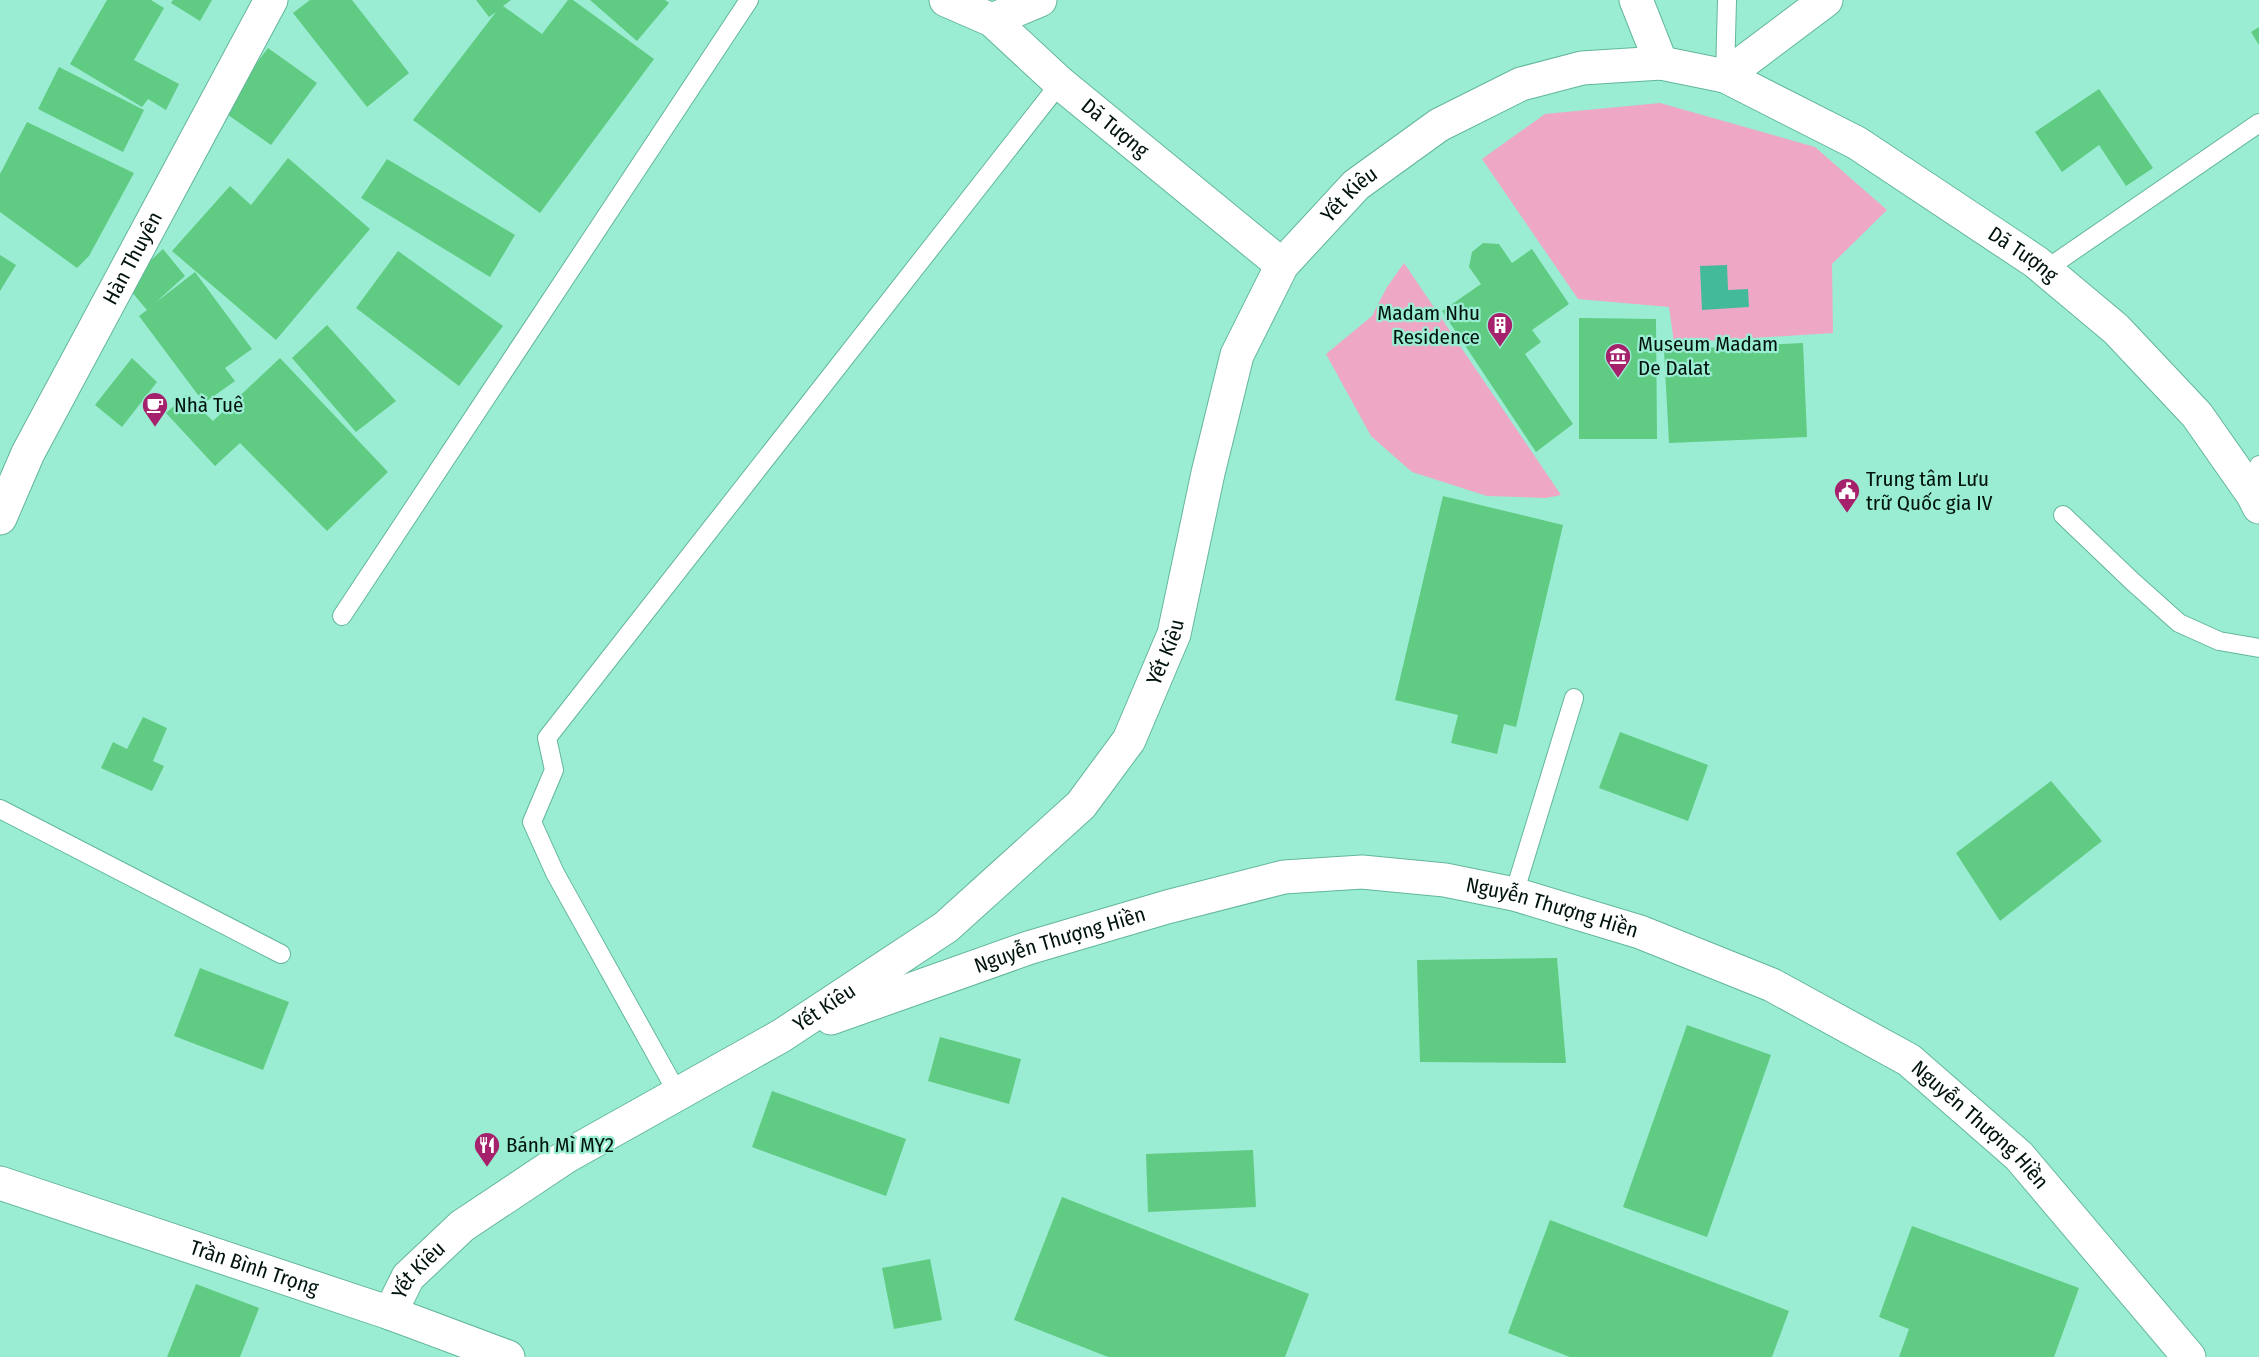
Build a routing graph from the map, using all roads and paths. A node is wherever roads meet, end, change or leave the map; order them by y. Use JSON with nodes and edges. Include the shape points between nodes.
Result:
{"nodes":[{"id":1,"x":271,"y":0,"type":"edge"},
{"id":2,"x":749,"y":0,"type":"edge"},
{"id":3,"x":946,"y":0,"type":"edge"},
{"id":4,"x":1040,"y":0,"type":"edge"},
{"id":5,"x":1636,"y":0,"type":"edge"},
{"id":6,"x":1727,"y":0,"type":"edge"},
{"id":7,"x":1826,"y":0,"type":"edge"},
{"id":8,"x":992,"y":20,"type":"junction"},
{"id":9,"x":1661,"y":63,"type":"junction"},
{"id":10,"x":1725,"y":76,"type":"junction"},
{"id":11,"x":1060,"y":83,"type":"junction"},
{"id":12,"x":2259,"y":123,"type":"edge"},
{"id":13,"x":1282,"y":265,"type":"junction"},
{"id":14,"x":2045,"y":270,"type":"junction"},
{"id":15,"x":2257,"y":489,"type":"edge"},
{"id":16,"x":2063,"y":515,"type":"dead end"},
{"id":17,"x":0,"y":518,"type":"edge"},
{"id":18,"x":342,"y":616,"type":"dead end"},
{"id":19,"x":2259,"y":648,"type":"edge"},
{"id":20,"x":1574,"y":698,"type":"dead end"},
{"id":21,"x":0,"y":809,"type":"edge"},
{"id":22,"x":1514,"y":894,"type":"junction"},
{"id":23,"x":281,"y":954,"type":"dead end"},
{"id":24,"x":781,"y":1036,"type":"junction"},
{"id":25,"x":678,"y":1094,"type":"junction"},
{"id":26,"x":0,"y":1184,"type":"edge"},
{"id":27,"x":390,"y":1313,"type":"junction"},
{"id":28,"x":508,"y":1357,"type":"edge"},
{"id":29,"x":2188,"y":1357,"type":"edge"}],
"edges":[{"from":1,"to":17,"type":"street","name":"Hàn Thuyên","via":[[28,453]]},
{"from":2,"to":18,"type":"lane"},
{"from":3,"to":8,"type":"street","name":"Dã Tượng"},
{"from":4,"to":8,"type":"street"},
{"from":5,"to":9,"type":"street"},
{"from":6,"to":10,"type":"lane"},
{"from":7,"to":10,"type":"street"},
{"from":8,"to":11,"type":"street","name":"Dã Tượng"},
{"from":9,"to":10,"type":"street","name":"Yết Kiêu"},
{"from":9,"to":13,"type":"street","name":"Yết Kiêu","via":[[1582,68],[1521,84],[1439,125],[1356,185]]},
{"from":10,"to":14,"type":"street","name":"Dã Tượng","via":[[1857,143]]},
{"from":11,"to":13,"type":"street","name":"Dã Tượng"},
{"from":11,"to":25,"type":"lane","via":[[547,738],[554,770],[532,822],[555,873]]},
{"from":12,"to":14,"type":"lane"},
{"from":13,"to":24,"type":"street","name":"Yết Kiêu","via":[[1237,355],[1174,634],[1129,740],[1081,805],[946,927]]},
{"from":14,"to":15,"type":"street","name":"Dã Tượng","via":[[2116,329],[2197,415]]},
{"from":16,"to":19,"type":"lane","via":[[2179,623],[2219,641]]},
{"from":20,"to":22,"type":"lane"},
{"from":21,"to":23,"type":"lane"},
{"from":22,"to":24,"type":"street","name":"Nguyễn Thượng Hiền","via":[[1445,880],[1362,872],[1284,877],[1028,948]]},
{"from":22,"to":29,"type":"street","name":"Nguyễn Thượng Hiền","via":[[1640,932],[1772,985],[1909,1060],[2019,1156]]},
{"from":24,"to":25,"type":"street","name":"Yết Kiêu"},
{"from":25,"to":27,"type":"street","name":"Yết Kiêu","via":[[567,1156],[462,1226],[408,1277]]},
{"from":26,"to":27,"type":"street","name":"Trần Bình Trọng"},
{"from":27,"to":28,"type":"street","name":"Trần Bình Trọng"}]}
